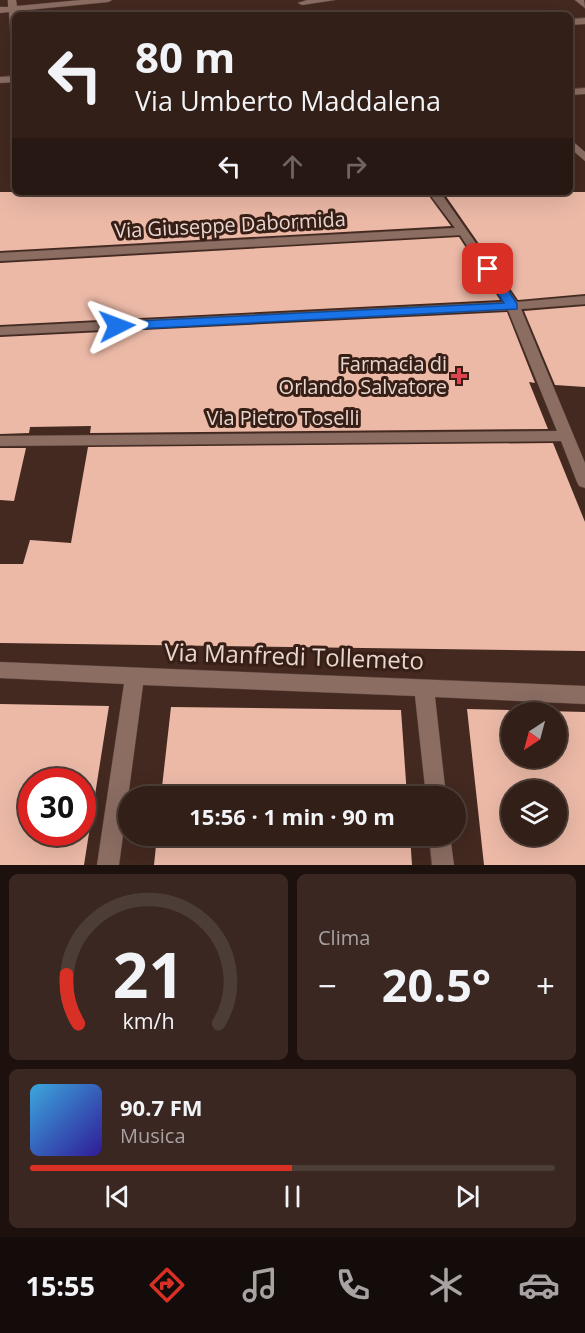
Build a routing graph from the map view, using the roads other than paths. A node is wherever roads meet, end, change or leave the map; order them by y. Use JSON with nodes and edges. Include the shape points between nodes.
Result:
{"nodes":[{"id":1,"x":108,"y":0,"type":"edge"},
{"id":2,"x":331,"y":0,"type":"edge"},
{"id":3,"x":579,"y":0,"type":"edge"},
{"id":4,"x":301,"y":2,"type":"edge"},
{"id":5,"x":12,"y":4,"type":"edge"},
{"id":6,"x":585,"y":5,"type":"edge"},
{"id":7,"x":0,"y":10,"type":"edge"},
{"id":8,"x":573,"y":145,"type":"edge"},
{"id":9,"x":585,"y":158,"type":"edge"},
{"id":10,"x":436,"y":195,"type":"edge"},
{"id":11,"x":463,"y":231,"type":"junction"},
{"id":12,"x":0,"y":257,"type":"edge"},
{"id":13,"x":585,"y":300,"type":"edge"},
{"id":14,"x":513,"y":306,"type":"junction"},
{"id":15,"x":0,"y":331,"type":"edge"},
{"id":16,"x":566,"y":436,"type":"junction"},
{"id":17,"x":0,"y":441,"type":"edge"},
{"id":18,"x":585,"y":483,"type":"edge"},
{"id":19,"x":0,"y":670,"type":"edge"},
{"id":20,"x":135,"y":676,"type":"junction"},
{"id":21,"x":424,"y":688,"type":"junction"},
{"id":22,"x":585,"y":695,"type":"edge"},
{"id":23,"x":435,"y":786,"type":"edge"},
{"id":24,"x":441,"y":846,"type":"edge"},
{"id":25,"x":108,"y":865,"type":"edge"},
{"id":26,"x":443,"y":865,"type":"edge"}],
"edges":[{"from":1,"to":5,"type":"street"},
{"from":2,"to":4,"type":"street"},
{"from":3,"to":6,"type":"street"},
{"from":5,"to":7,"type":"street"},
{"from":8,"to":9,"type":"street"},
{"from":10,"to":11,"type":"street"},
{"from":11,"to":12,"type":"street","name":"Via Giuseppe Dabormida"},
{"from":11,"to":14,"type":"street"},
{"from":13,"to":14,"type":"street"},
{"from":14,"to":15,"type":"street"},
{"from":14,"to":16,"type":"street"},
{"from":16,"to":17,"type":"street","name":"Via Pietro Toselli"},
{"from":16,"to":18,"type":"street"},
{"from":19,"to":20,"type":"street","name":"Via Manfredi Tollemeto"},
{"from":20,"to":21,"type":"street","name":"Via Manfredi Tollemeto"},
{"from":20,"to":25,"type":"street"},
{"from":21,"to":22,"type":"street","name":"Via Manfredi Tollemeto"},
{"from":21,"to":23,"type":"street"},
{"from":24,"to":26,"type":"street"}]}
